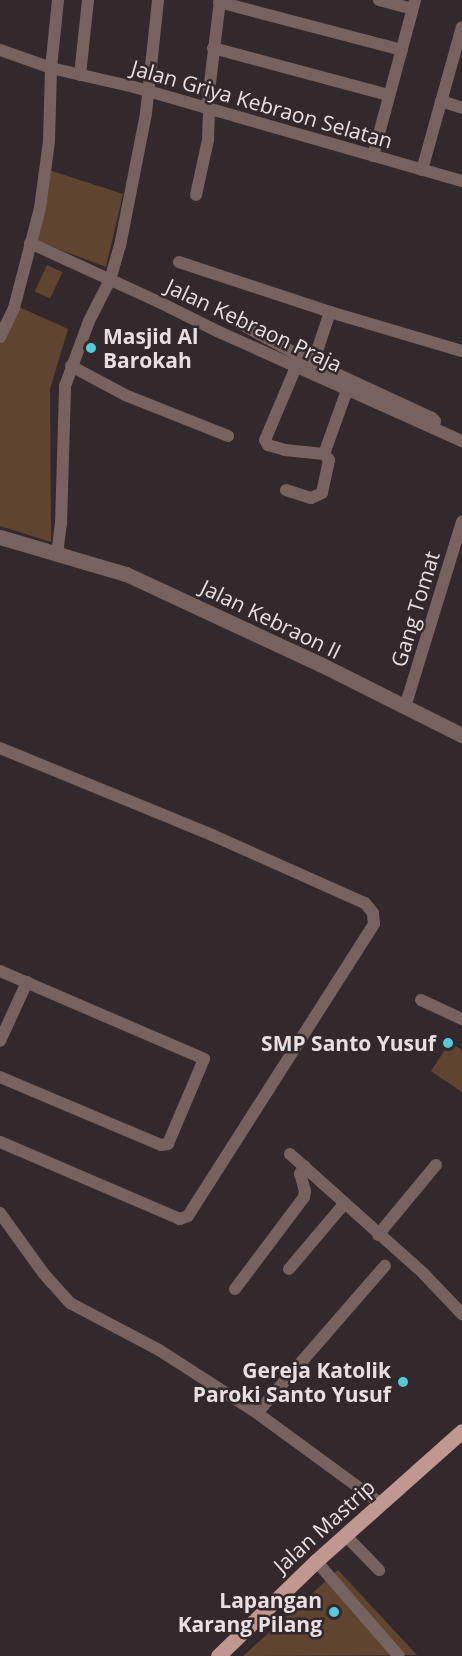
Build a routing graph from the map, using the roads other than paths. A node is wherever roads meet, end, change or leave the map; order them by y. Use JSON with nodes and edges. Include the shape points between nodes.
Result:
{"nodes":[{"id":1,"x":58,"y":0,"type":"edge"},
{"id":2,"x":88,"y":0,"type":"edge"},
{"id":3,"x":158,"y":0,"type":"edge"},
{"id":4,"x":379,"y":0,"type":"edge"},
{"id":5,"x":220,"y":1,"type":"edge"},
{"id":6,"x":414,"y":4,"type":"edge"},
{"id":7,"x":462,"y":27,"type":"edge"},
{"id":8,"x":460,"y":40,"type":"edge"},
{"id":9,"x":213,"y":48,"type":"junction"},
{"id":10,"x":0,"y":50,"type":"edge"},
{"id":11,"x":402,"y":50,"type":"junction"},
{"id":12,"x":51,"y":68,"type":"junction"},
{"id":13,"x":80,"y":75,"type":"junction"},
{"id":14,"x":147,"y":90,"type":"junction"},
{"id":15,"x":389,"y":95,"type":"junction"},
{"id":16,"x":441,"y":101,"type":"junction"},
{"id":17,"x":208,"y":108,"type":"junction"},
{"id":18,"x":462,"y":108,"type":"edge"},
{"id":19,"x":373,"y":156,"type":"junction"},
{"id":20,"x":422,"y":170,"type":"junction"},
{"id":21,"x":462,"y":181,"type":"edge"},
{"id":22,"x":196,"y":195,"type":"dead end"},
{"id":23,"x":30,"y":243,"type":"junction"},
{"id":24,"x":179,"y":262,"type":"dead end"},
{"id":25,"x":110,"y":280,"type":"junction"},
{"id":26,"x":330,"y":312,"type":"junction"},
{"id":27,"x":228,"y":317,"type":"dead end"},
{"id":28,"x":0,"y":337,"type":"edge"},
{"id":29,"x":462,"y":351,"type":"edge"},
{"id":30,"x":313,"y":363,"type":"junction"},
{"id":31,"x":71,"y":366,"type":"junction"},
{"id":32,"x":296,"y":367,"type":"junction"},
{"id":33,"x":347,"y":390,"type":"junction"},
{"id":34,"x":434,"y":428,"type":"junction"},
{"id":35,"x":228,"y":436,"type":"dead end"},
{"id":36,"x":462,"y":441,"type":"edge"},
{"id":37,"x":324,"y":454,"type":"junction"},
{"id":38,"x":286,"y":490,"type":"dead end"},
{"id":39,"x":462,"y":522,"type":"edge"},
{"id":40,"x":460,"y":536,"type":"edge"},
{"id":41,"x":0,"y":537,"type":"edge"},
{"id":42,"x":57,"y":555,"type":"junction"},
{"id":43,"x":405,"y":707,"type":"junction"},
{"id":44,"x":462,"y":735,"type":"edge"},
{"id":45,"x":0,"y":748,"type":"edge"},
{"id":46,"x":0,"y":971,"type":"edge"},
{"id":47,"x":27,"y":982,"type":"junction"},
{"id":48,"x":422,"y":1000,"type":"dead end"},
{"id":49,"x":462,"y":1019,"type":"edge"},
{"id":50,"x":0,"y":1041,"type":"edge"},
{"id":51,"x":0,"y":1077,"type":"edge"},
{"id":52,"x":0,"y":1142,"type":"edge"},
{"id":53,"x":290,"y":1154,"type":"dead end"},
{"id":54,"x":436,"y":1165,"type":"dead end"},
{"id":55,"x":305,"y":1167,"type":"junction"},
{"id":56,"x":344,"y":1204,"type":"junction"},
{"id":57,"x":0,"y":1213,"type":"edge"},
{"id":58,"x":378,"y":1235,"type":"junction"},
{"id":59,"x":385,"y":1266,"type":"dead end"},
{"id":60,"x":289,"y":1269,"type":"dead end"},
{"id":61,"x":235,"y":1288,"type":"dead end"},
{"id":62,"x":462,"y":1314,"type":"edge"},
{"id":63,"x":257,"y":1413,"type":"junction"},
{"id":64,"x":462,"y":1431,"type":"edge"},
{"id":65,"x":380,"y":1503,"type":"junction"},
{"id":66,"x":345,"y":1535,"type":"junction"},
{"id":67,"x":316,"y":1561,"type":"junction"},
{"id":68,"x":379,"y":1570,"type":"dead end"},
{"id":69,"x":218,"y":1656,"type":"edge"},
{"id":70,"x":399,"y":1656,"type":"edge"}],
"edges":[{"from":1,"to":12,"type":"street"},
{"from":2,"to":13,"type":"street"},
{"from":3,"to":14,"type":"street"},
{"from":4,"to":6,"type":"street"},
{"from":5,"to":9,"type":"street"},
{"from":5,"to":11,"type":"street"},
{"from":6,"to":11,"type":"street"},
{"from":7,"to":8,"type":"street"},
{"from":8,"to":16,"type":"street"},
{"from":9,"to":15,"type":"street"},
{"from":9,"to":17,"type":"street"},
{"from":10,"to":12,"type":"street","name":"Jalan Griya Kebraon Selatan"},
{"from":11,"to":15,"type":"street"},
{"from":12,"to":13,"type":"street","name":"Jalan Griya Kebraon Selatan"},
{"from":12,"to":23,"type":"street","via":[[46,169]]},
{"from":13,"to":14,"type":"street","name":"Jalan Griya Kebraon Selatan"},
{"from":14,"to":17,"type":"street","name":"Jalan Griya Kebraon Selatan"},
{"from":14,"to":25,"type":"street","via":[[138,160]]},
{"from":15,"to":19,"type":"street"},
{"from":16,"to":18,"type":"street"},
{"from":16,"to":20,"type":"street"},
{"from":17,"to":19,"type":"street","name":"Jalan Griya Kebraon Selatan"},
{"from":17,"to":22,"type":"street","via":[[208,140]]},
{"from":19,"to":20,"type":"street","name":"Jalan Griya Kebraon Selatan"},
{"from":20,"to":21,"type":"street","name":"Jalan Griya Kebraon Selatan"},
{"from":23,"to":25,"type":"street","name":"Jalan Kebraon Praja"},
{"from":23,"to":28,"type":"street","via":[[14,308]]},
{"from":24,"to":26,"type":"street"},
{"from":25,"to":31,"type":"street"},
{"from":25,"to":32,"type":"street","name":"Jalan Kebraon Praja"},
{"from":26,"to":29,"type":"street"},
{"from":26,"to":30,"type":"street"},
{"from":27,"to":30,"type":"street"},
{"from":30,"to":34,"type":"street","via":[[432,418]]},
{"from":31,"to":35,"type":"street","via":[[125,395]]},
{"from":31,"to":42,"type":"street","via":[[65,386]]},
{"from":32,"to":33,"type":"street","name":"Jalan Kebraon Praja"},
{"from":32,"to":37,"type":"street","via":[[265,440],[268,445],[285,450]]},
{"from":33,"to":34,"type":"street","name":"Jalan Kebraon Praja"},
{"from":33,"to":37,"type":"street"},
{"from":34,"to":36,"type":"street","name":"Jalan Kebraon Praja"},
{"from":37,"to":38,"type":"street","via":[[329,460],[319,495],[311,498]]},
{"from":39,"to":40,"type":"street","name":"Gang Tomat"},
{"from":40,"to":43,"type":"street","name":"Gang Tomat"},
{"from":41,"to":42,"type":"street","name":"Jalan Kebraon II"},
{"from":42,"to":43,"type":"street","name":"Jalan Kebraon II","via":[[136,579]]},
{"from":43,"to":44,"type":"street","name":"Jalan Kebraon II"},
{"from":45,"to":52,"type":"street","via":[[365,903],[373,913],[374,924],[188,1216],[180,1218]]},
{"from":46,"to":47,"type":"street"},
{"from":47,"to":50,"type":"street"},
{"from":47,"to":51,"type":"street","via":[[201,1056],[203,1065],[172,1140],[161,1145]]},
{"from":48,"to":49,"type":"street"},
{"from":53,"to":55,"type":"street"},
{"from":54,"to":58,"type":"street"},
{"from":55,"to":56,"type":"street"},
{"from":55,"to":61,"type":"street","via":[[300,1174],[304,1197]]},
{"from":56,"to":58,"type":"street"},
{"from":56,"to":60,"type":"street"},
{"from":57,"to":63,"type":"street","via":[[70,1303],[159,1350]]},
{"from":58,"to":62,"type":"street","via":[[423,1273]]},
{"from":59,"to":63,"type":"street"},
{"from":63,"to":65,"type":"street"},
{"from":64,"to":65,"type":"main road","name":"Jalan Mastrip"},
{"from":65,"to":66,"type":"main road","name":"Jalan Mastrip"},
{"from":66,"to":67,"type":"main road","name":"Jalan Mastrip"},
{"from":66,"to":68,"type":"street"},
{"from":67,"to":69,"type":"main road","name":"Jalan Mastrip"},
{"from":67,"to":70,"type":"street"}]}
